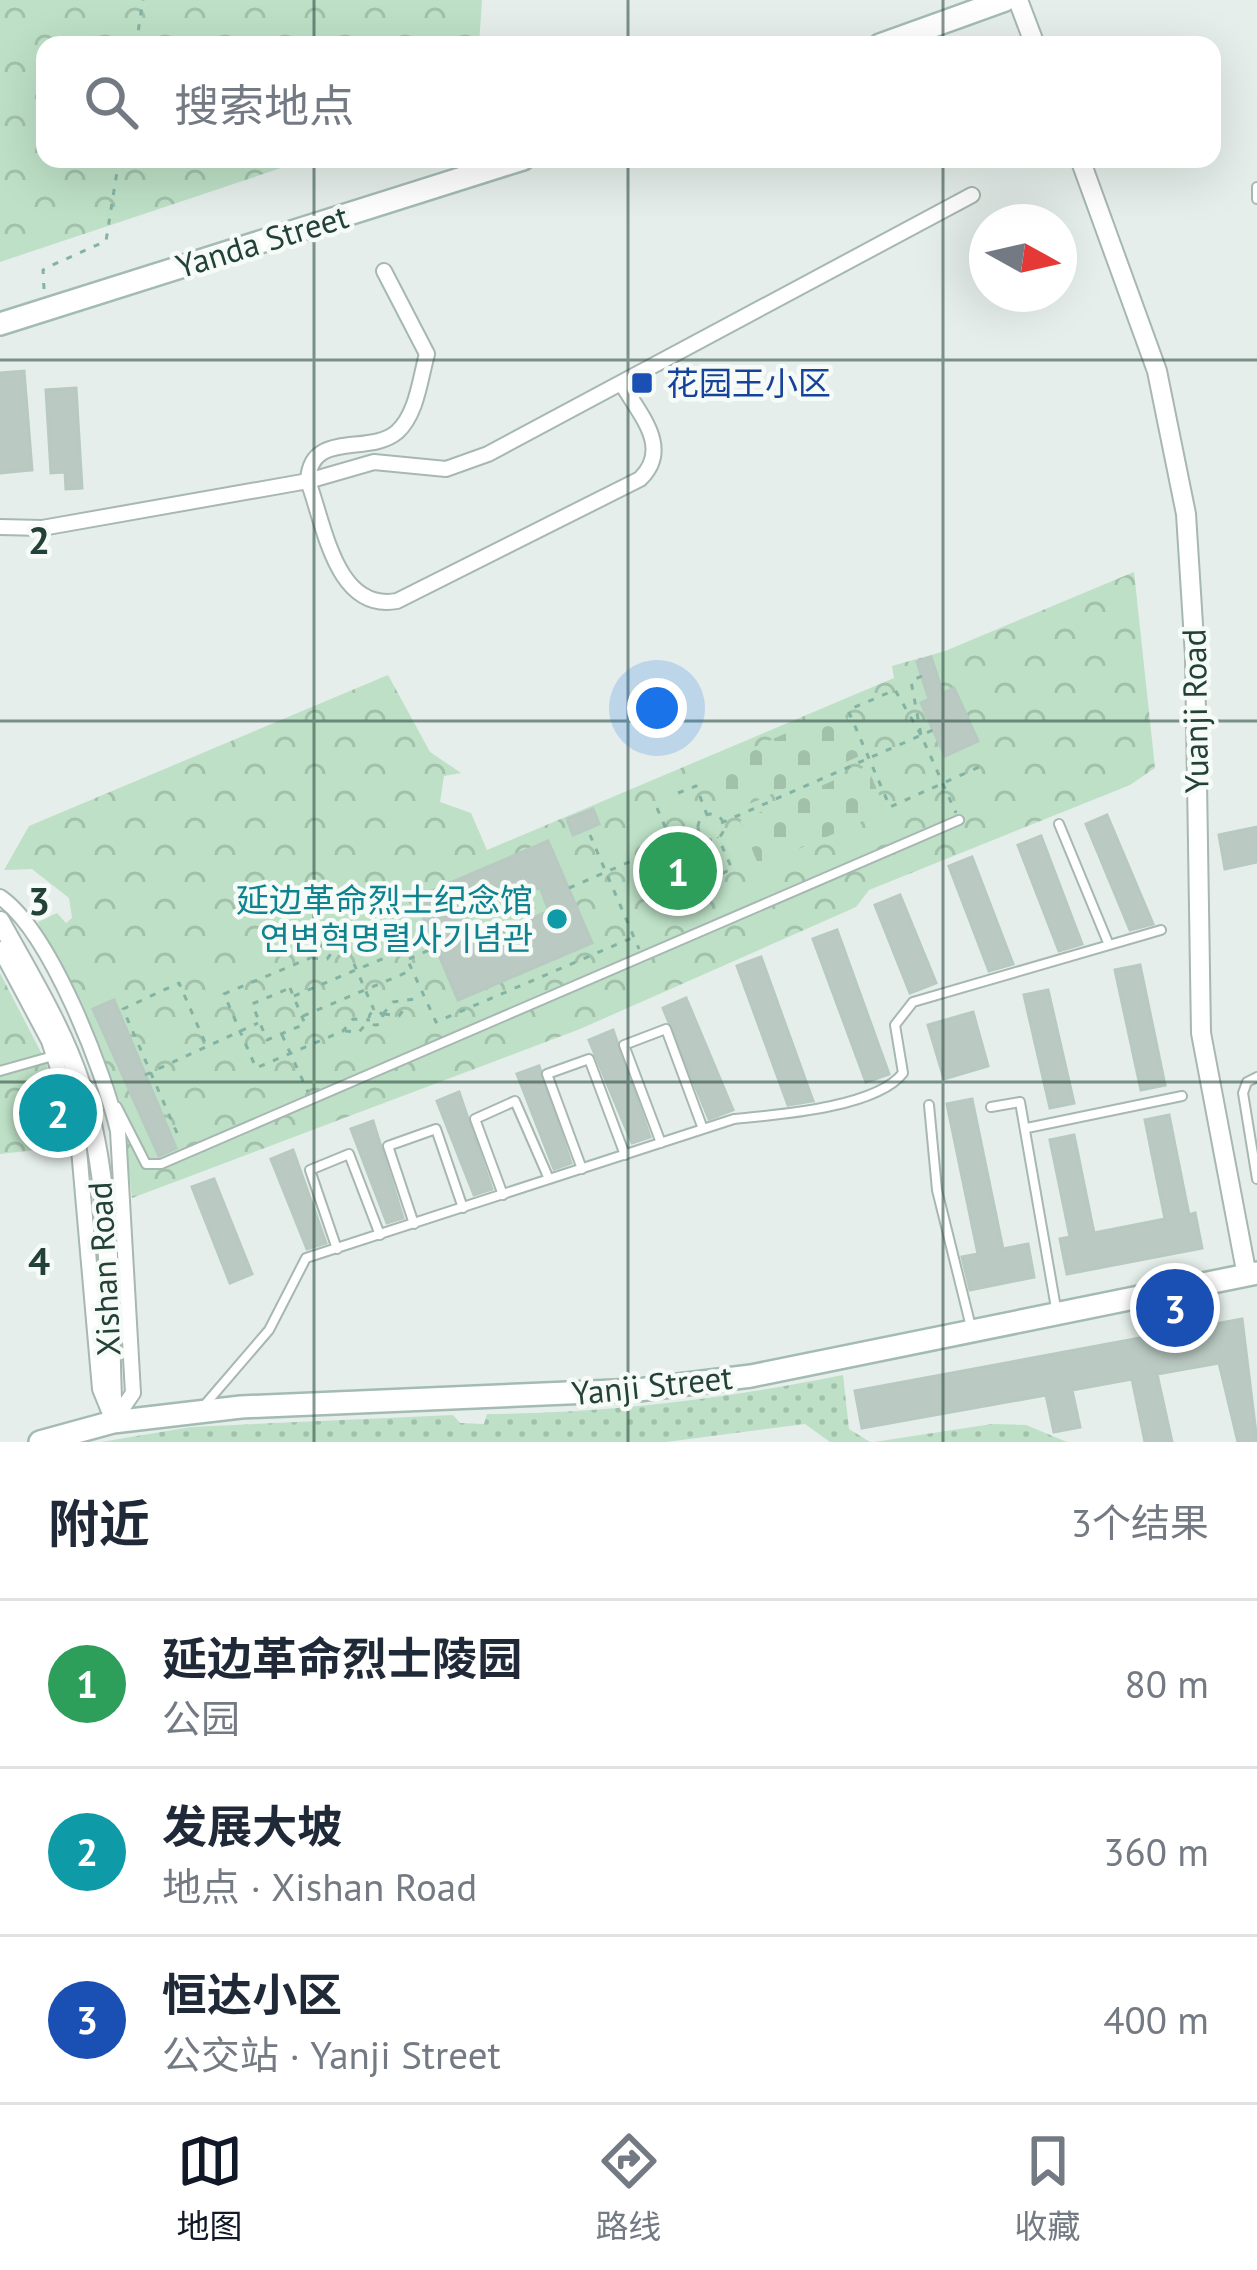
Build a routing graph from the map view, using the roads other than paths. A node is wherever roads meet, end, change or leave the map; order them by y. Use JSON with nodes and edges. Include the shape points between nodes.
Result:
{"nodes":[{"id":1,"x":1005,"y":0,"type":"edge"},
{"id":2,"x":1018,"y":0,"type":"edge"},
{"id":3,"x":905,"y":36,"type":"edge"},
{"id":4,"x":1032,"y":36,"type":"edge"},
{"id":5,"x":494,"y":168,"type":"edge"},
{"id":6,"x":1083,"y":168,"type":"edge"},
{"id":7,"x":1257,"y":187,"type":"edge"},
{"id":8,"x":972,"y":195,"type":"dead end"},
{"id":9,"x":1257,"y":200,"type":"edge"},
{"id":10,"x":384,"y":271,"type":"dead end"},
{"id":11,"x":0,"y":324,"type":"edge"},
{"id":12,"x":622,"y":384,"type":"junction"},
{"id":13,"x":308,"y":482,"type":"junction"},
{"id":14,"x":0,"y":527,"type":"edge"},
{"id":15,"x":959,"y":820,"type":"road end"},
{"id":16,"x":1060,"y":824,"type":"dead end"},
{"id":17,"x":0,"y":897,"type":"edge"},
{"id":18,"x":0,"y":921,"type":"edge"},
{"id":19,"x":1161,"y":930,"type":"dead end"},
{"id":20,"x":1109,"y":945,"type":"junction"},
{"id":21,"x":0,"y":950,"type":"edge"},
{"id":22,"x":54,"y":1055,"type":"junction"},
{"id":23,"x":0,"y":1071,"type":"edge"},
{"id":24,"x":1257,"y":1077,"type":"edge"},
{"id":25,"x":107,"y":1090,"type":"junction"},
{"id":26,"x":1182,"y":1096,"type":"dead end"},
{"id":27,"x":929,"y":1106,"type":"dead end"},
{"id":28,"x":991,"y":1107,"type":"dead end"},
{"id":29,"x":1027,"y":1128,"type":"junction"},
{"id":30,"x":703,"y":1129,"type":"junction"},
{"id":31,"x":661,"y":1143,"type":"junction"},
{"id":32,"x":625,"y":1155,"type":"junction"},
{"id":33,"x":582,"y":1169,"type":"junction"},
{"id":34,"x":1257,"y":1178,"type":"edge"},
{"id":35,"x":549,"y":1179,"type":"junction"},
{"id":36,"x":503,"y":1195,"type":"junction"},
{"id":37,"x":463,"y":1208,"type":"junction"},
{"id":38,"x":414,"y":1224,"type":"junction"},
{"id":39,"x":380,"y":1235,"type":"junction"},
{"id":40,"x":338,"y":1249,"type":"junction"},
{"id":41,"x":1252,"y":1275,"type":"edge"},
{"id":42,"x":1057,"y":1316,"type":"junction"},
{"id":43,"x":972,"y":1331,"type":"junction"},
{"id":44,"x":200,"y":1411,"type":"junction"},
{"id":45,"x":113,"y":1422,"type":"junction"},
{"id":46,"x":40,"y":1442,"type":"edge"}],
"edges":[{"from":1,"to":3,"type":"main road"},
{"from":2,"to":4,"type":"street"},
{"from":5,"to":11,"type":"main road","name":"Yanda Street"},
{"from":6,"to":41,"type":"street","name":"Yuanji Road","via":[[1157,371],[1186,514],[1201,1033]]},
{"from":7,"to":9,"type":"lane"},
{"from":8,"to":12,"type":"street"},
{"from":10,"to":13,"type":"street","via":[[427,354],[410,416],[389,438],[317,454]]},
{"from":12,"to":13,"type":"street","via":[[446,469],[374,462]]},
{"from":12,"to":13,"type":"street","via":[[656,452],[654,466],[397,601],[357,597]]},
{"from":13,"to":14,"type":"street","via":[[42,527]]},
{"from":15,"to":25,"type":"lane","via":[[151,1165]]},
{"from":16,"to":20,"type":"lane"},
{"from":17,"to":25,"type":"street","via":[[24,919],[74,1008]]},
{"from":18,"to":45,"type":"street","name":"Xishan Road","via":[[68,1051],[91,1118]]},
{"from":19,"to":20,"type":"lane"},
{"from":20,"to":30,"type":"lane","via":[[914,1002],[895,1025],[903,1072],[877,1090],[782,1118]]},
{"from":21,"to":22,"type":"street"},
{"from":22,"to":23,"type":"lane"},
{"from":22,"to":45,"type":"street","via":[[83,1163],[100,1389]]},
{"from":24,"to":34,"type":"lane","via":[[1244,1093]]},
{"from":25,"to":45,"type":"street","via":[[124,1172],[133,1393]]},
{"from":26,"to":29,"type":"lane"},
{"from":27,"to":43,"type":"lane","via":[[937,1190]]},
{"from":28,"to":29,"type":"lane","via":[[1020,1102]]},
{"from":29,"to":42,"type":"lane"},
{"from":30,"to":31,"type":"lane"},
{"from":30,"to":31,"type":"lane","via":[[666,1029],[624,1045]]},
{"from":31,"to":32,"type":"lane"},
{"from":32,"to":33,"type":"lane"},
{"from":32,"to":33,"type":"lane","via":[[589,1059],[547,1075]]},
{"from":33,"to":35,"type":"lane"},
{"from":35,"to":36,"type":"lane"},
{"from":35,"to":36,"type":"lane","via":[[515,1101],[475,1119]]},
{"from":36,"to":37,"type":"lane"},
{"from":37,"to":38,"type":"lane"},
{"from":37,"to":38,"type":"lane","via":[[436,1129],[388,1146]]},
{"from":38,"to":39,"type":"lane"},
{"from":39,"to":40,"type":"lane"},
{"from":39,"to":40,"type":"lane","via":[[349,1154],[310,1170]]},
{"from":40,"to":44,"type":"lane","via":[[306,1258],[269,1330]]},
{"from":41,"to":42,"type":"main road","name":"Yanji Street"},
{"from":42,"to":43,"type":"main road","name":"Yanji Street"},
{"from":43,"to":44,"type":"main road","name":"Yanji Street","via":[[638,1390]]},
{"from":44,"to":45,"type":"main road","name":"Yanji Street"},
{"from":45,"to":46,"type":"main road","name":"Yanji Street"}]}
